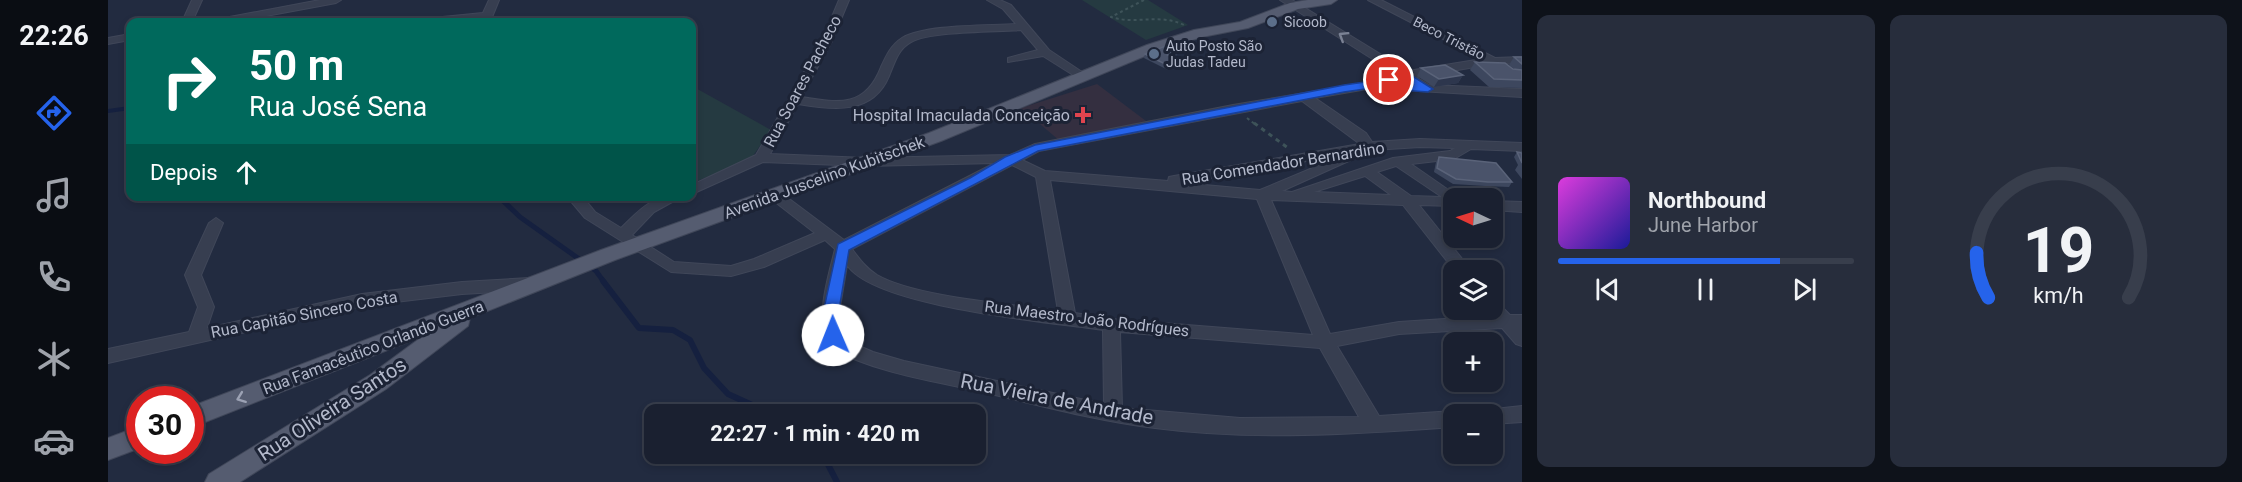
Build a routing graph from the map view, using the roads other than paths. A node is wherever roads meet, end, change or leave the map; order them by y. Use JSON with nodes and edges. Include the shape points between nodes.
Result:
{"nodes":[{"id":1,"x":197,"y":0,"type":"edge"},
{"id":2,"x":281,"y":0,"type":"edge"},
{"id":3,"x":336,"y":0,"type":"edge"},
{"id":4,"x":494,"y":0,"type":"edge"},
{"id":5,"x":858,"y":0,"type":"edge"},
{"id":6,"x":992,"y":0,"type":"edge"},
{"id":7,"x":1331,"y":0,"type":"edge"},
{"id":8,"x":1372,"y":0,"type":"edge"},
{"id":9,"x":843,"y":3,"type":"edge"},
{"id":10,"x":1290,"y":3,"type":"edge"},
{"id":11,"x":279,"y":11,"type":"junction"},
{"id":12,"x":189,"y":18,"type":"edge"},
{"id":13,"x":241,"y":18,"type":"edge"},
{"id":14,"x":276,"y":18,"type":"edge"},
{"id":15,"x":486,"y":18,"type":"edge"},
{"id":16,"x":1025,"y":27,"type":"junction"},
{"id":17,"x":126,"y":39,"type":"edge"},
{"id":18,"x":108,"y":41,"type":"edge"},
{"id":19,"x":1045,"y":52,"type":"junction"},
{"id":20,"x":1012,"y":60,"type":"dead end"},
{"id":21,"x":1522,"y":60,"type":"edge"},
{"id":22,"x":1493,"y":61,"type":"junction"},
{"id":23,"x":1449,"y":68,"type":"junction"},
{"id":24,"x":1406,"y":75,"type":"junction"},
{"id":25,"x":1082,"y":76,"type":"junction"},
{"id":26,"x":1372,"y":85,"type":"junction"},
{"id":27,"x":1428,"y":89,"type":"junction"},
{"id":28,"x":1478,"y":91,"type":"junction"},
{"id":29,"x":1522,"y":93,"type":"edge"},
{"id":30,"x":1303,"y":96,"type":"junction"},
{"id":31,"x":795,"y":100,"type":"junction"},
{"id":32,"x":1469,"y":144,"type":"junction"},
{"id":33,"x":1369,"y":146,"type":"junction"},
{"id":34,"x":1522,"y":147,"type":"edge"},
{"id":35,"x":761,"y":158,"type":"junction"},
{"id":36,"x":1009,"y":159,"type":"junction"},
{"id":37,"x":1398,"y":161,"type":"junction"},
{"id":38,"x":866,"y":162,"type":"junction"},
{"id":39,"x":1366,"y":171,"type":"junction"},
{"id":40,"x":1042,"y":175,"type":"junction"},
{"id":41,"x":1152,"y":183,"type":"junction"},
{"id":42,"x":696,"y":188,"type":"edge"},
{"id":43,"x":1443,"y":193,"type":"edge"},
{"id":44,"x":775,"y":195,"type":"junction"},
{"id":45,"x":1262,"y":195,"type":"junction"},
{"id":46,"x":1290,"y":196,"type":"junction"},
{"id":47,"x":1407,"y":200,"type":"junction"},
{"id":48,"x":578,"y":201,"type":"edge"},
{"id":49,"x":666,"y":201,"type":"edge"},
{"id":50,"x":1443,"y":201,"type":"edge"},
{"id":51,"x":1503,"y":206,"type":"edge"},
{"id":52,"x":1522,"y":207,"type":"edge"},
{"id":53,"x":216,"y":223,"type":"dead end"},
{"id":54,"x":826,"y":234,"type":"junction"},
{"id":55,"x":623,"y":235,"type":"junction"},
{"id":56,"x":637,"y":245,"type":"junction"},
{"id":57,"x":843,"y":247,"type":"junction"},
{"id":58,"x":1455,"y":260,"type":"edge"},
{"id":59,"x":547,"y":280,"type":"junction"},
{"id":60,"x":462,"y":288,"type":"junction"},
{"id":61,"x":472,"y":309,"type":"junction"},
{"id":62,"x":1067,"y":317,"type":"junction"},
{"id":63,"x":1513,"y":321,"type":"edge"},
{"id":64,"x":1111,"y":325,"type":"junction"},
{"id":65,"x":195,"y":335,"type":"junction"},
{"id":66,"x":1522,"y":339,"type":"edge"},
{"id":67,"x":1325,"y":342,"type":"junction"},
{"id":68,"x":108,"y":356,"type":"edge"},
{"id":69,"x":204,"y":413,"type":"edge"},
{"id":70,"x":1113,"y":414,"type":"junction"},
{"id":71,"x":1522,"y":414,"type":"edge"},
{"id":72,"x":1503,"y":415,"type":"edge"},
{"id":73,"x":1443,"y":420,"type":"edge"},
{"id":74,"x":1374,"y":425,"type":"junction"},
{"id":75,"x":126,"y":442,"type":"edge"},
{"id":76,"x":108,"y":449,"type":"edge"},
{"id":77,"x":218,"y":482,"type":"edge"}],
"edges":[{"from":1,"to":12,"type":"street"},
{"from":2,"to":11,"type":"street"},
{"from":3,"to":11,"type":"street"},
{"from":4,"to":15,"type":"street"},
{"from":5,"to":9,"type":"street"},
{"from":6,"to":16,"type":"street","via":[[1007,7]]},
{"from":7,"to":10,"type":"main road","name":"Avenida Juscelino Kubitschek"},
{"from":8,"to":22,"type":"street","name":"Beco Tristão"},
{"from":9,"to":31,"type":"street","name":"Rua Soares Pacheco"},
{"from":24,"to":10,"type":"street","one_way":true},
{"from":10,"to":25,"type":"main road","name":"Avenida Juscelino Kubitschek","via":[[1243,25],[1199,33]]},
{"from":11,"to":13,"type":"street"},
{"from":11,"to":14,"type":"street"},
{"from":16,"to":19,"type":"street"},
{"from":16,"to":31,"type":"street","via":[[907,38],[898,44],[872,95],[863,100],[828,105]]},
{"from":17,"to":18,"type":"street"},
{"from":19,"to":20,"type":"street"},
{"from":19,"to":25,"type":"street"},
{"from":21,"to":22,"type":"street"},
{"from":22,"to":23,"type":"street"},
{"from":23,"to":24,"type":"street"},
{"from":23,"to":28,"type":"street"},
{"from":24,"to":26,"type":"street"},
{"from":24,"to":27,"type":"street"},
{"from":25,"to":38,"type":"main road","name":"Avenida Juscelino Kubitschek"},
{"from":26,"to":27,"type":"street"},
{"from":26,"to":30,"type":"street"},
{"from":27,"to":28,"type":"street"},
{"from":28,"to":29,"type":"street"},
{"from":30,"to":33,"type":"street","via":[[1361,136]]},
{"from":30,"to":36,"type":"street","via":[[1035,148]]},
{"from":31,"to":35,"type":"street","name":"Rua Soares Pacheco"},
{"from":32,"to":33,"type":"street","name":"Rua Comendador Bernardino"},
{"from":32,"to":34,"type":"street","name":"Rua Comendador Bernardino"},
{"from":32,"to":37,"type":"street","via":[[1454,155]]},
{"from":33,"to":41,"type":"street","name":"Rua Comendador Bernardino"},
{"from":33,"to":45,"type":"street"},
{"from":35,"to":38,"type":"street","name":"Rua Comendador Bernardino"},
{"from":35,"to":42,"type":"street","name":"Rua Soares Pacheco"},
{"from":36,"to":38,"type":"street","name":"Rua Comendador Bernardino"},
{"from":36,"to":40,"type":"street","name":"Rua Comendador Bernardino"},
{"from":36,"to":57,"type":"street","via":[[975,181]]},
{"from":37,"to":39,"type":"street"},
{"from":37,"to":43,"type":"street"},
{"from":38,"to":44,"type":"main road","name":"Avenida Juscelino Kubitschek"},
{"from":39,"to":46,"type":"street"},
{"from":39,"to":47,"type":"street"},
{"from":40,"to":41,"type":"street","name":"Rua Comendador Bernardino"},
{"from":40,"to":62,"type":"street"},
{"from":41,"to":45,"type":"street","name":"Rua Comendador Bernardino"},
{"from":44,"to":54,"type":"street","name":"Rua Maestro João Rodrígues"},
{"from":44,"to":56,"type":"main road","name":"Avenida Juscelino Kubitschek"},
{"from":45,"to":46,"type":"street","name":"Rua Comendador Bernardino"},
{"from":45,"to":67,"type":"street"},
{"from":46,"to":47,"type":"street","name":"Rua Comendador Bernardino"},
{"from":47,"to":50,"type":"street","name":"Rua Comendador Bernardino"},
{"from":47,"to":58,"type":"street"},
{"from":48,"to":55,"type":"street","via":[[590,215]]},
{"from":49,"to":55,"type":"street","via":[[650,209]]},
{"from":51,"to":52,"type":"street"},
{"from":53,"to":65,"type":"street","via":[[193,275],[206,307]]},
{"from":54,"to":56,"type":"street","via":[[731,271],[671,267]]},
{"from":54,"to":57,"type":"street","name":"Rua Maestro João Rodrígues"},
{"from":55,"to":56,"type":"street"},
{"from":56,"to":59,"type":"main road","name":"Avenida Juscelino Kubitschek"},
{"from":57,"to":62,"type":"street","name":"Rua Maestro João Rodrígues","via":[[858,269],[874,280],[910,293]]},
{"from":57,"to":70,"type":"street","name":"Rua Vieira de Andrade","via":[[832,304],[836,344],[911,369]]},
{"from":59,"to":60,"type":"street","name":"Rua Capitão Sincero Costa"},
{"from":59,"to":61,"type":"main road","name":"Rua Famacêutico Orlando Guerra"},
{"from":60,"to":61,"type":"street"},
{"from":60,"to":65,"type":"street","name":"Rua Capitão Sincero Costa","via":[[362,300]]},
{"from":61,"to":69,"type":"main road","name":"Rua Famacêutico Orlando Guerra","one_way":true},
{"from":61,"to":77,"type":"main road","name":"Rua Oliveira Santos","via":[[378,382]]},
{"from":62,"to":64,"type":"street","name":"Rua Maestro João Rodrígues"},
{"from":63,"to":66,"type":"street"},
{"from":63,"to":67,"type":"street","name":"Rua Maestro João Rodrígues","via":[[1399,328]]},
{"from":64,"to":67,"type":"street","name":"Rua Maestro João Rodrígues"},
{"from":64,"to":70,"type":"street"},
{"from":65,"to":68,"type":"street","name":"Rua Capitão Sincero Costa"},
{"from":67,"to":74,"type":"street"},
{"from":70,"to":74,"type":"street","name":"Rua Vieira de Andrade","via":[[1239,426]]},
{"from":71,"to":72,"type":"street"},
{"from":73,"to":74,"type":"street","name":"Rua Vieira de Andrade"},
{"from":75,"to":76,"type":"main road"}]}
